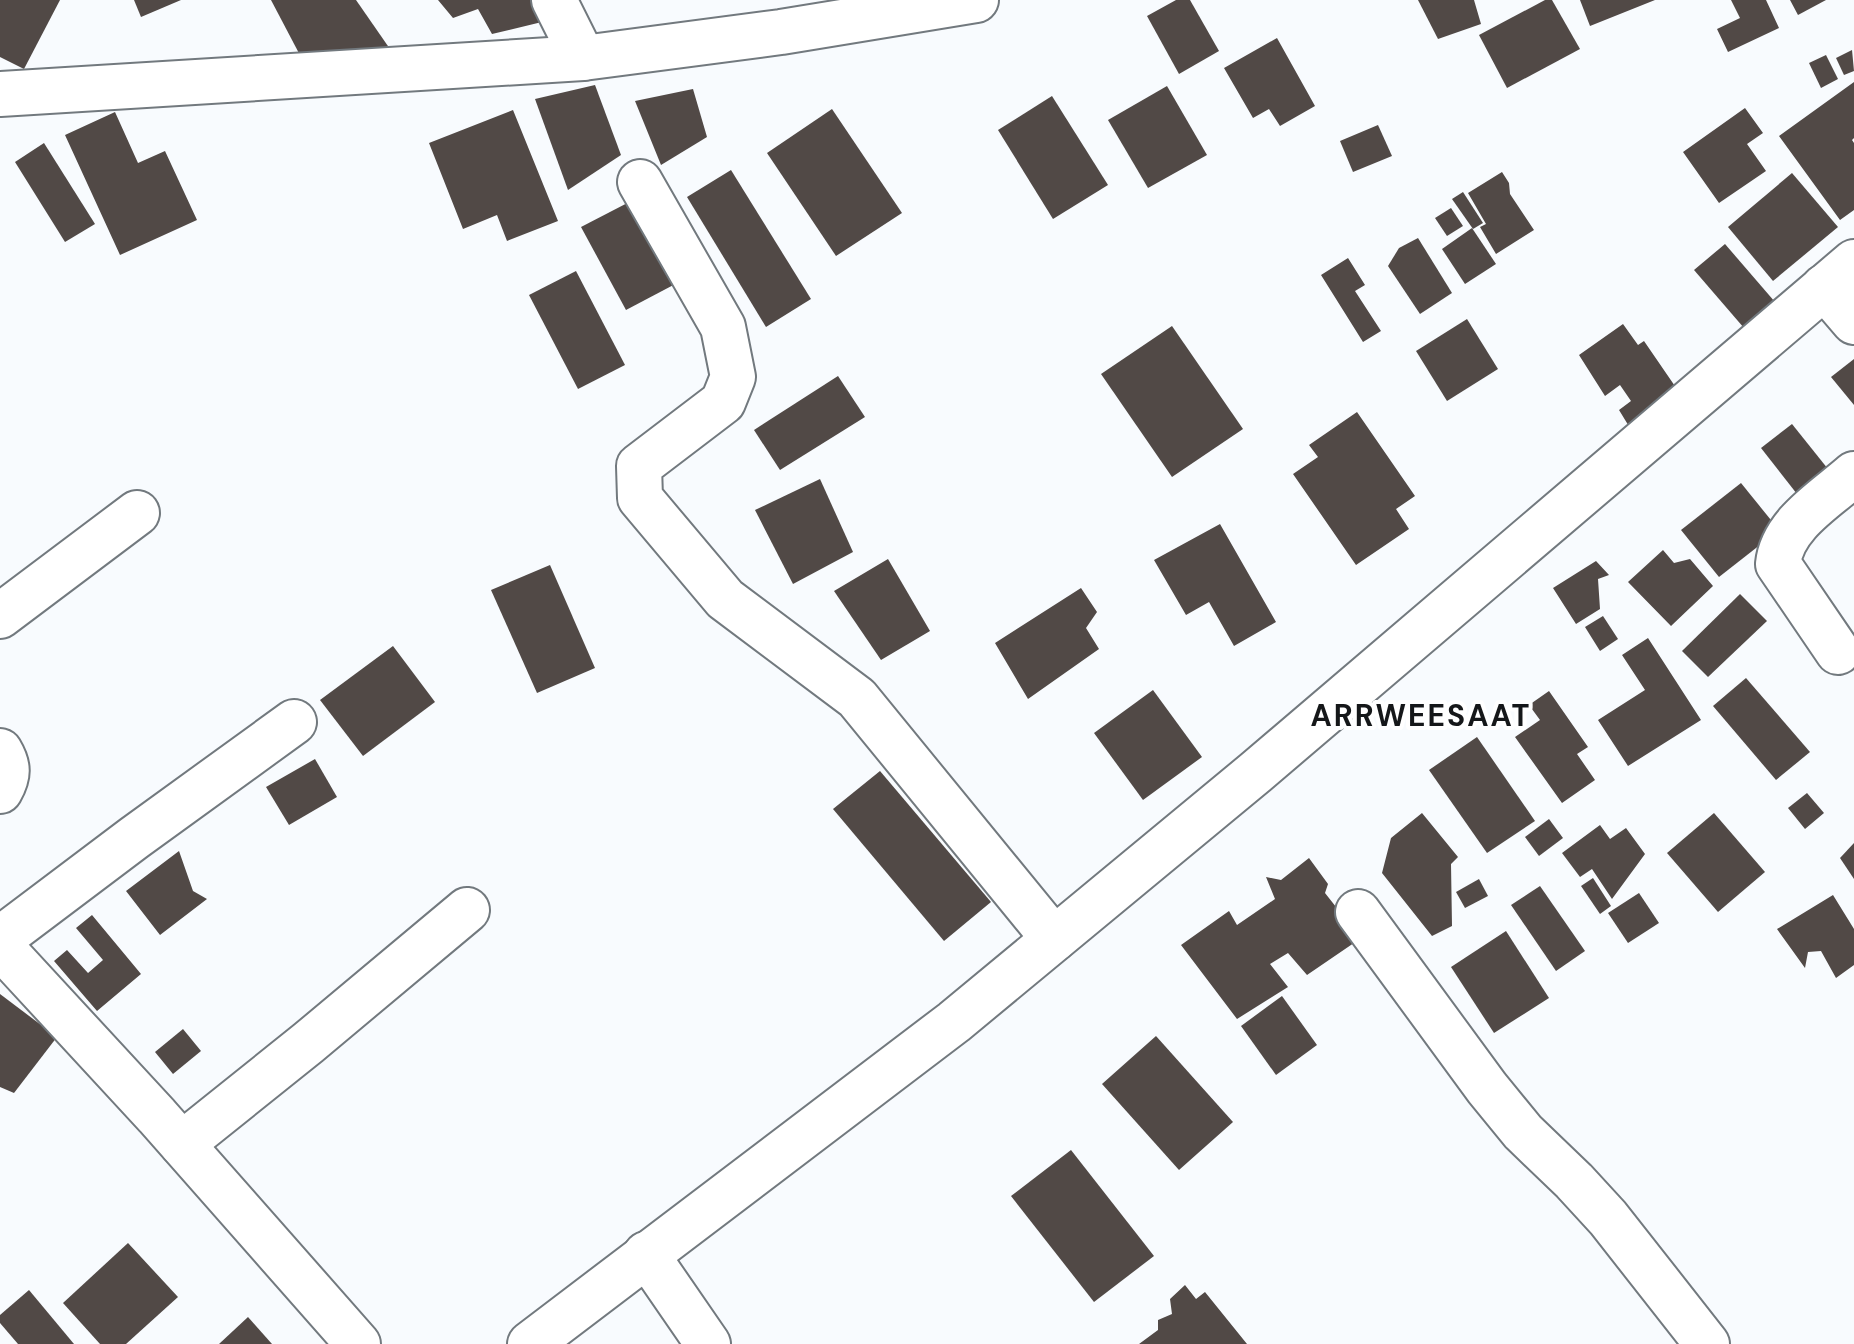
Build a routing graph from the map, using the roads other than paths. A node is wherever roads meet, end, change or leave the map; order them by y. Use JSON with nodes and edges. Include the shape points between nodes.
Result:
{"nodes":[{"id":1,"x":554,"y":0,"type":"edge"},
{"id":2,"x":976,"y":0,"type":"edge"},
{"id":3,"x":583,"y":58,"type":"junction"},
{"id":4,"x":0,"y":94,"type":"edge"},
{"id":5,"x":640,"y":182,"type":"dead end"},
{"id":6,"x":1839,"y":275,"type":"edge"},
{"id":7,"x":1854,"y":322,"type":"edge"},
{"id":8,"x":1854,"y":474,"type":"edge"},
{"id":9,"x":137,"y":513,"type":"dead end"},
{"id":10,"x":0,"y":616,"type":"edge"},
{"id":11,"x":1838,"y":652,"type":"dead end"},
{"id":12,"x":294,"y":722,"type":"dead end"},
{"id":13,"x":0,"y":751,"type":"edge"},
{"id":14,"x":0,"y":791,"type":"edge"},
{"id":15,"x":467,"y":910,"type":"dead end"},
{"id":16,"x":1358,"y":912,"type":"dead end"},
{"id":17,"x":0,"y":939,"type":"edge"},
{"id":18,"x":1054,"y":939,"type":"junction"},
{"id":19,"x":0,"y":946,"type":"edge"},
{"id":20,"x":182,"y":1144,"type":"junction"},
{"id":21,"x":646,"y":1254,"type":"junction"},
{"id":22,"x":358,"y":1344,"type":"edge"},
{"id":23,"x":530,"y":1344,"type":"edge"},
{"id":24,"x":708,"y":1344,"type":"edge"},
{"id":25,"x":1707,"y":1344,"type":"edge"}],
"edges":[{"from":1,"to":3,"type":"street"},
{"from":2,"to":3,"type":"street"},
{"from":3,"to":4,"type":"street"},
{"from":5,"to":18,"type":"street","via":[[723,327],[733,377],[723,402],[639,466],[640,498],[725,599],[857,698]]},
{"from":6,"to":7,"type":"street"},
{"from":6,"to":18,"type":"street"},
{"from":8,"to":11,"type":"street","via":[[1790,531],[1778,564]]},
{"from":9,"to":10,"type":"street"},
{"from":12,"to":17,"type":"street"},
{"from":13,"to":14,"type":"street","via":[[8,774]]},
{"from":15,"to":20,"type":"street"},
{"from":16,"to":25,"type":"street","via":[[1487,1088],[1608,1218]]},
{"from":18,"to":21,"type":"street","via":[[954,1022]]},
{"from":19,"to":20,"type":"street"},
{"from":20,"to":22,"type":"street"},
{"from":21,"to":23,"type":"street"},
{"from":21,"to":24,"type":"street"}]}
